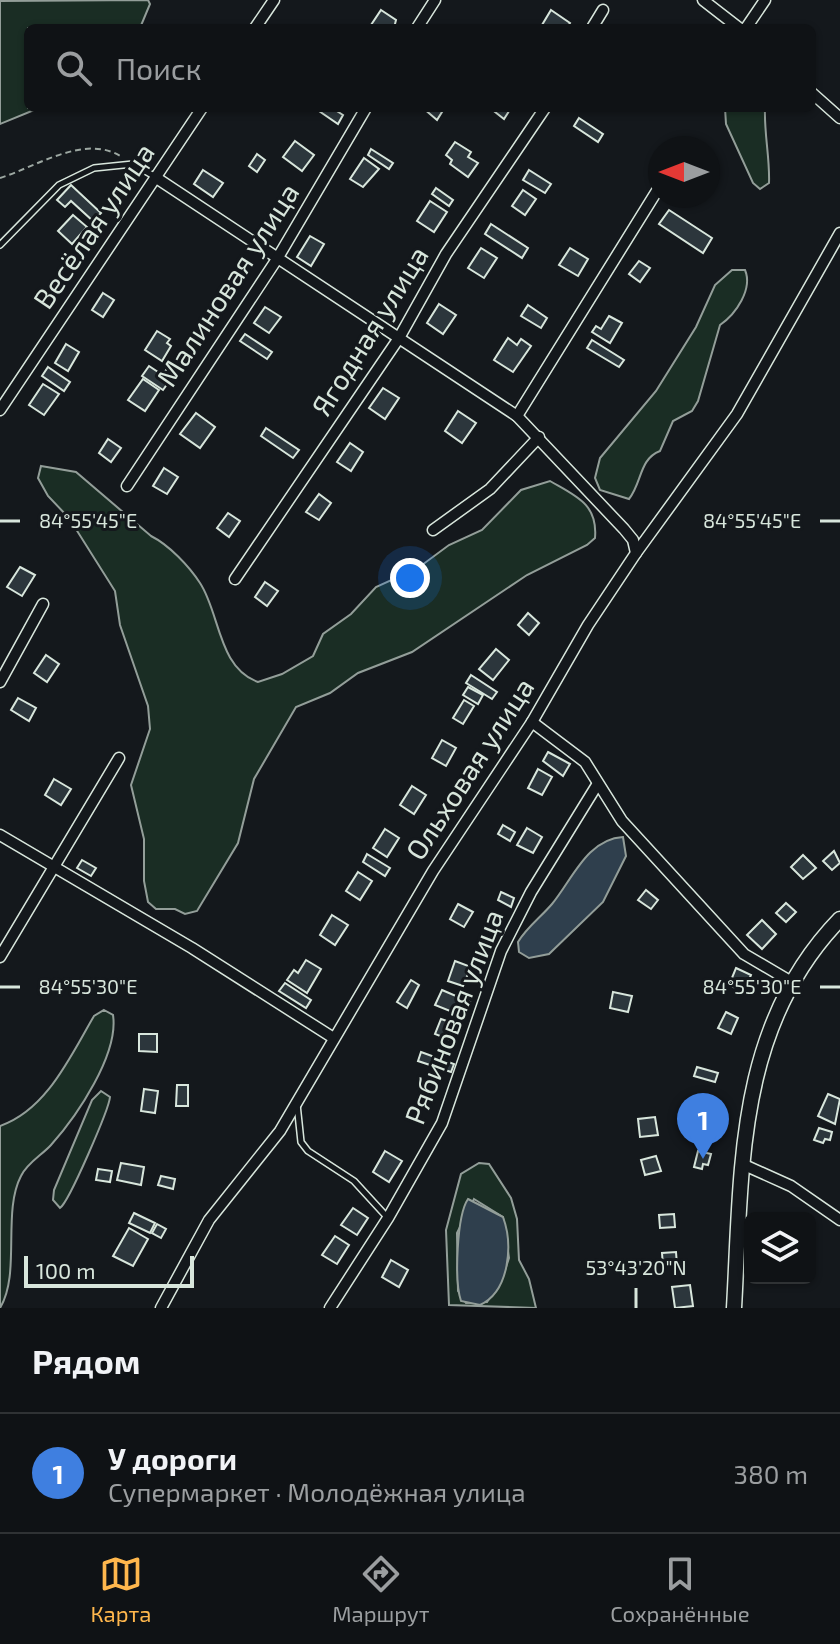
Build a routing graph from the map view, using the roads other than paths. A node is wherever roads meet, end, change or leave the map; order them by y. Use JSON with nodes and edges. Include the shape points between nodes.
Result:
{"nodes":[{"id":1,"x":274,"y":0,"type":"edge"},
{"id":2,"x":435,"y":0,"type":"edge"},
{"id":3,"x":703,"y":0,"type":"edge"},
{"id":4,"x":765,"y":0,"type":"edge"},
{"id":5,"x":603,"y":10,"type":"dead end"},
{"id":6,"x":258,"y":24,"type":"edge"},
{"id":7,"x":420,"y":24,"type":"edge"},
{"id":8,"x":594,"y":24,"type":"edge"},
{"id":9,"x":734,"y":24,"type":"edge"},
{"id":10,"x":749,"y":24,"type":"edge"},
{"id":11,"x":816,"y":97,"type":"edge"},
{"id":12,"x":199,"y":112,"type":"edge"},
{"id":13,"x":364,"y":112,"type":"edge"},
{"id":14,"x":542,"y":112,"type":"edge"},
{"id":15,"x":840,"y":118,"type":"edge"},
{"id":16,"x":155,"y":177,"type":"junction"},
{"id":17,"x":648,"y":205,"type":"edge"},
{"id":18,"x":840,"y":233,"type":"edge"},
{"id":19,"x":0,"y":245,"type":"edge"},
{"id":20,"x":277,"y":259,"type":"junction"},
{"id":21,"x":399,"y":338,"type":"junction"},
{"id":22,"x":0,"y":410,"type":"edge"},
{"id":23,"x":517,"y":416,"type":"junction"},
{"id":24,"x":539,"y":437,"type":"junction"},
{"id":25,"x":127,"y":486,"type":"dead end"},
{"id":26,"x":433,"y":530,"type":"dead end"},
{"id":27,"x":636,"y":553,"type":"junction"},
{"id":28,"x":235,"y":579,"type":"dead end"},
{"id":29,"x":43,"y":604,"type":"dead end"},
{"id":30,"x":0,"y":682,"type":"edge"},
{"id":31,"x":532,"y":722,"type":"junction"},
{"id":32,"x":119,"y":758,"type":"dead end"},
{"id":33,"x":597,"y":785,"type":"junction"},
{"id":34,"x":0,"y":835,"type":"edge"},
{"id":35,"x":53,"y":869,"type":"junction"},
{"id":36,"x":840,"y":919,"type":"edge"},
{"id":37,"x":0,"y":957,"type":"edge"},
{"id":38,"x":790,"y":981,"type":"junction"},
{"id":39,"x":332,"y":1037,"type":"junction"},
{"id":40,"x":297,"y":1102,"type":"junction"},
{"id":41,"x":742,"y":1164,"type":"junction"},
{"id":42,"x":388,"y":1218,"type":"junction"},
{"id":43,"x":840,"y":1220,"type":"edge"},
{"id":44,"x":161,"y":1308,"type":"edge"},
{"id":45,"x":330,"y":1308,"type":"edge"},
{"id":46,"x":734,"y":1308,"type":"edge"}],
"edges":[{"from":1,"to":6,"type":"street"},
{"from":2,"to":7,"type":"street"},
{"from":3,"to":9,"type":"street"},
{"from":4,"to":10,"type":"street"},
{"from":5,"to":8,"type":"street"},
{"from":11,"to":15,"type":"street"},
{"from":12,"to":16,"type":"street","name":"Весёлая улица"},
{"from":13,"to":20,"type":"street","name":"Малиновая улица"},
{"from":14,"to":21,"type":"street","name":"Ягодная улица","via":[[446,254]]},
{"from":16,"to":19,"type":"lane","via":[[133,164],[94,168],[59,185]]},
{"from":16,"to":20,"type":"street"},
{"from":16,"to":22,"type":"street","name":"Весёлая улица"},
{"from":17,"to":23,"type":"street"},
{"from":18,"to":27,"type":"street","name":"Ольховая улица","via":[[737,414]]},
{"from":20,"to":21,"type":"street"},
{"from":20,"to":25,"type":"street","name":"Малиновая улица"},
{"from":21,"to":23,"type":"street"},
{"from":21,"to":28,"type":"street","name":"Ягодная улица"},
{"from":23,"to":24,"type":"street"},
{"from":24,"to":26,"type":"street","via":[[490,489]]},
{"from":24,"to":27,"type":"street","via":[[624,529]]},
{"from":27,"to":31,"type":"street","name":"Ольховая улица"},
{"from":29,"to":30,"type":"street"},
{"from":31,"to":33,"type":"street","via":[[585,762]]},
{"from":31,"to":39,"type":"street","name":"Ольховая улица"},
{"from":32,"to":35,"type":"street"},
{"from":33,"to":38,"type":"street","via":[[622,821],[744,954]]},
{"from":33,"to":42,"type":"street","name":"Рябиновая улица","via":[[501,951],[442,1123]]},
{"from":34,"to":35,"type":"street"},
{"from":35,"to":37,"type":"street"},
{"from":35,"to":39,"type":"street","via":[[192,948]]},
{"from":36,"to":38,"type":"street"},
{"from":38,"to":41,"type":"street","via":[[759,1065]]},
{"from":39,"to":40,"type":"street","name":"Ольховая улица"},
{"from":40,"to":42,"type":"lane","via":[[301,1142],[308,1151],[354,1181]]},
{"from":40,"to":44,"type":"street","name":"Ольховая улица","via":[[209,1220]]},
{"from":41,"to":43,"type":"street","via":[[791,1186]]},
{"from":41,"to":46,"type":"street"},
{"from":42,"to":45,"type":"street","name":"Рябиновая улица"}]}
